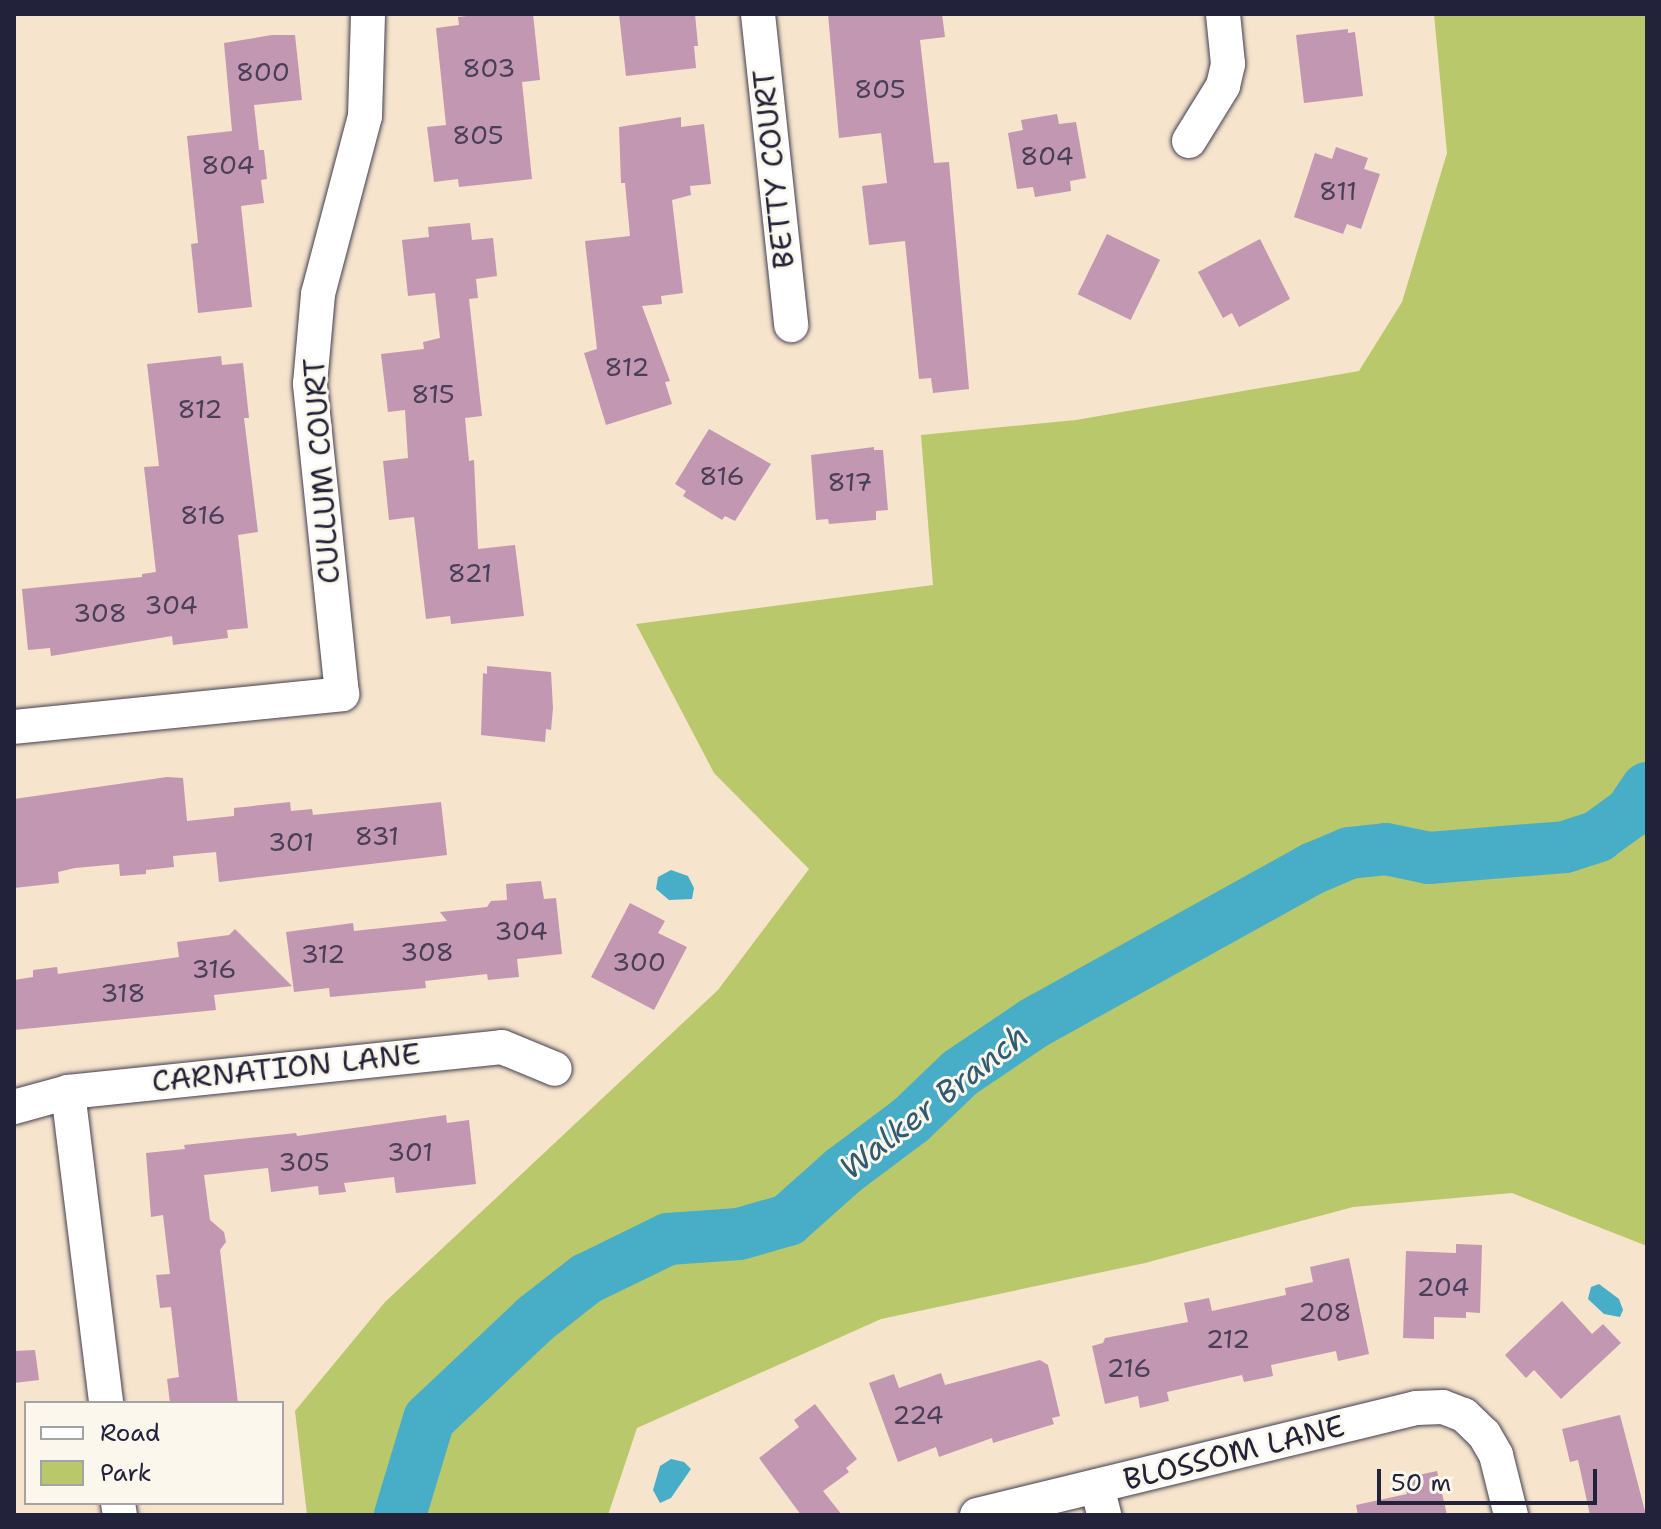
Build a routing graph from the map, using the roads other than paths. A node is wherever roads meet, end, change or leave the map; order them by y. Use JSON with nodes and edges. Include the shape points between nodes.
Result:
{"nodes":[{"id":1,"x":368,"y":14,"type":"edge"},
{"id":2,"x":758,"y":14,"type":"edge"},
{"id":3,"x":1223,"y":14,"type":"edge"},
{"id":4,"x":1189,"y":141,"type":"dead end"},
{"id":5,"x":791,"y":325,"type":"dead end"},
{"id":6,"x":14,"y":727,"type":"edge"},
{"id":7,"x":555,"y":1069,"type":"dead end"},
{"id":8,"x":68,"y":1092,"type":"junction"},
{"id":9,"x":14,"y":1107,"type":"edge"},
{"id":10,"x":106,"y":1401,"type":"edge"},
{"id":11,"x":1100,"y":1501,"type":"edge"},
{"id":12,"x":977,"y":1515,"type":"edge"},
{"id":13,"x":1511,"y":1515,"type":"edge"}],
"edges":[{"from":1,"to":6,"type":"street","name":"CULLUM COURT","via":[[365,116],[318,294],[310,384],[342,694]]},
{"from":2,"to":5,"type":"street","name":"BETTY COURT"},
{"from":3,"to":4,"type":"street","via":[[1228,64],[1223,86]]},
{"from":7,"to":8,"type":"street","name":"CARNATION LANE","via":[[502,1047]]},
{"from":8,"to":9,"type":"street","name":"CARNATION LANE"},
{"from":8,"to":10,"type":"street"},
{"from":11,"to":12,"type":"street","name":"BLOSSOM LANE"},
{"from":11,"to":13,"type":"street","name":"BLOSSOM LANE","via":[[1416,1408],[1443,1407],[1464,1415],[1484,1434],[1496,1455]]}]}
